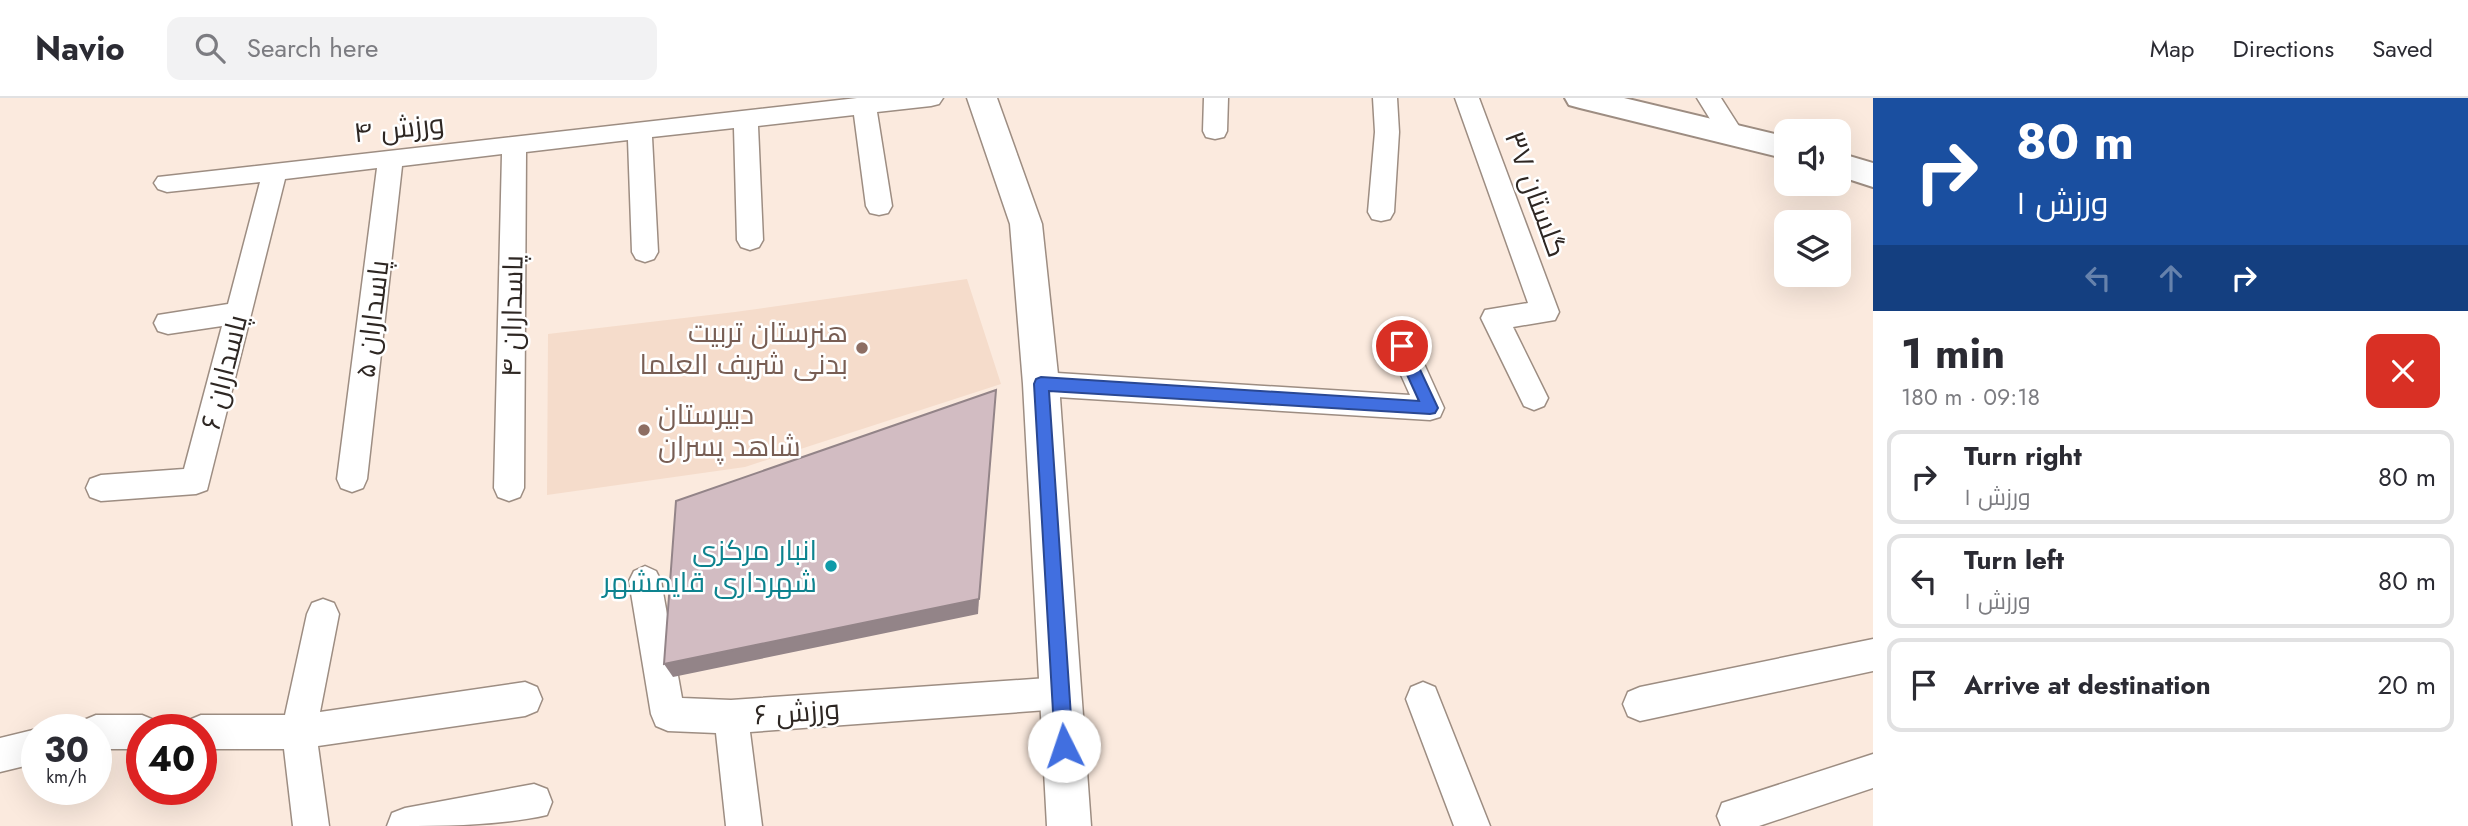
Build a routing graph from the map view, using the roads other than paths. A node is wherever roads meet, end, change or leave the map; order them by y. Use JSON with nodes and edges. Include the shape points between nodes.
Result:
{"nodes":[{"id":1,"x":931,"y":98,"type":"edge"},
{"id":2,"x":982,"y":98,"type":"edge"},
{"id":3,"x":1216,"y":98,"type":"edge"},
{"id":4,"x":1385,"y":98,"type":"edge"},
{"id":5,"x":1467,"y":98,"type":"edge"},
{"id":6,"x":1580,"y":98,"type":"edge"},
{"id":7,"x":1709,"y":98,"type":"edge"},
{"id":8,"x":864,"y":105,"type":"junction"},
{"id":9,"x":746,"y":119,"type":"junction"},
{"id":10,"x":640,"y":130,"type":"junction"},
{"id":11,"x":1215,"y":131,"type":"dead end"},
{"id":12,"x":1732,"y":134,"type":"junction"},
{"id":13,"x":514,"y":145,"type":"junction"},
{"id":14,"x":1774,"y":145,"type":"edge"},
{"id":15,"x":391,"y":158,"type":"junction"},
{"id":16,"x":1851,"y":168,"type":"edge"},
{"id":17,"x":275,"y":171,"type":"junction"},
{"id":18,"x":1873,"y":175,"type":"edge"},
{"id":19,"x":167,"y":183,"type":"dead end"},
{"id":20,"x":879,"y":206,"type":"dead end"},
{"id":21,"x":1381,"y":212,"type":"dead end"},
{"id":22,"x":751,"y":240,"type":"dead end"},
{"id":23,"x":645,"y":252,"type":"dead end"},
{"id":24,"x":239,"y":313,"type":"junction"},
{"id":25,"x":169,"y":323,"type":"dead end"},
{"id":26,"x":1402,"y":346,"type":"dead end"},
{"id":27,"x":1041,"y":384,"type":"junction"},
{"id":28,"x":1534,"y":398,"type":"dead end"},
{"id":29,"x":352,"y":479,"type":"dead end"},
{"id":30,"x":101,"y":488,"type":"dead end"},
{"id":31,"x":509,"y":488,"type":"dead end"},
{"id":32,"x":645,"y":581,"type":"dead end"},
{"id":33,"x":323,"y":614,"type":"dead end"},
{"id":34,"x":1868,"y":665,"type":"edge"},
{"id":35,"x":1060,"y":693,"type":"junction"},
{"id":36,"x":525,"y":699,"type":"dead end"},
{"id":37,"x":1423,"y":699,"type":"dead end"},
{"id":38,"x":1640,"y":704,"type":"dead end"},
{"id":39,"x":731,"y":717,"type":"junction"},
{"id":40,"x":217,"y":732,"type":"edge"},
{"id":41,"x":299,"y":732,"type":"junction"},
{"id":42,"x":21,"y":750,"type":"edge"},
{"id":43,"x":0,"y":755,"type":"edge"},
{"id":44,"x":1873,"y":771,"type":"edge"},
{"id":45,"x":534,"y":802,"type":"dead end"},
{"id":46,"x":1735,"y":816,"type":"dead end"},
{"id":47,"x":311,"y":826,"type":"edge"},
{"id":48,"x":405,"y":826,"type":"edge"},
{"id":49,"x":744,"y":826,"type":"edge"},
{"id":50,"x":1069,"y":826,"type":"edge"},
{"id":51,"x":1472,"y":826,"type":"edge"}],
"edges":[{"from":1,"to":8,"type":"street","name":"ورزش ۴"},
{"from":2,"to":27,"type":"street","via":[[1026,224]]},
{"from":3,"to":11,"type":"street"},
{"from":4,"to":21,"type":"street"},
{"from":5,"to":28,"type":"street","name":"گلستان ۳۷","via":[[1545,312],[1494,318]]},
{"from":6,"to":12,"type":"main road"},
{"from":7,"to":12,"type":"street"},
{"from":8,"to":9,"type":"street","name":"ورزش ۴"},
{"from":8,"to":20,"type":"street"},
{"from":9,"to":10,"type":"street","name":"ورزش ۴"},
{"from":9,"to":22,"type":"street"},
{"from":10,"to":13,"type":"street","name":"ورزش ۴"},
{"from":10,"to":23,"type":"street"},
{"from":12,"to":14,"type":"main road"},
{"from":13,"to":15,"type":"street","name":"ورزش ۴"},
{"from":13,"to":31,"type":"street","name":"پاسداران ۴"},
{"from":15,"to":17,"type":"street","name":"ورزش ۴"},
{"from":15,"to":29,"type":"street","name":"پاسداران ۵"},
{"from":16,"to":18,"type":"main road"},
{"from":17,"to":19,"type":"street","name":"ورزش ۴"},
{"from":17,"to":24,"type":"street","name":"پاسداران ۶"},
{"from":24,"to":25,"type":"street"},
{"from":24,"to":30,"type":"street","name":"پاسداران ۶","via":[[196,481]]},
{"from":26,"to":27,"type":"street","via":[[1430,408]]},
{"from":27,"to":35,"type":"street"},
{"from":32,"to":39,"type":"street","name":"ورزش ۶","via":[[668,715]]},
{"from":33,"to":41,"type":"street"},
{"from":34,"to":38,"type":"street"},
{"from":35,"to":39,"type":"street","name":"ورزش ۶"},
{"from":35,"to":50,"type":"street"},
{"from":36,"to":41,"type":"street"},
{"from":37,"to":51,"type":"street"},
{"from":39,"to":49,"type":"street"},
{"from":40,"to":41,"type":"street"},
{"from":41,"to":47,"type":"street"},
{"from":42,"to":43,"type":"street"},
{"from":44,"to":46,"type":"street"},
{"from":45,"to":48,"type":"street"}]}
